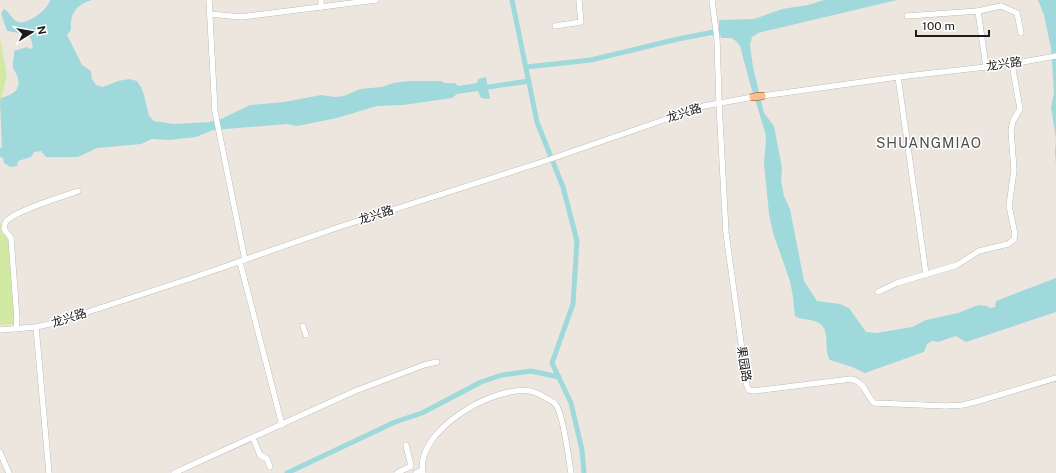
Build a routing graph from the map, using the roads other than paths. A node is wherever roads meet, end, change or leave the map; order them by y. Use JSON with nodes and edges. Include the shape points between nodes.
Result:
{"nodes":[{"id":1,"x":209,"y":0,"type":"edge"},
{"id":2,"x":321,"y":0,"type":"edge"},
{"id":3,"x":376,"y":0,"type":"edge"},
{"id":4,"x":580,"y":0,"type":"edge"},
{"id":5,"x":712,"y":0,"type":"edge"},
{"id":6,"x":321,"y":7,"type":"junction"},
{"id":7,"x":978,"y":11,"type":"junction"},
{"id":8,"x":210,"y":14,"type":"junction"},
{"id":9,"x":907,"y":16,"type":"dead end"},
{"id":10,"x":555,"y":26,"type":"dead end"},
{"id":11,"x":1021,"y":33,"type":"dead end"},
{"id":12,"x":1056,"y":56,"type":"edge"},
{"id":13,"x":1012,"y":64,"type":"junction"},
{"id":14,"x":986,"y":66,"type":"junction"},
{"id":15,"x":898,"y":77,"type":"junction"},
{"id":16,"x":762,"y":96,"type":"joint"},
{"id":17,"x":753,"y":97,"type":"joint"},
{"id":18,"x":719,"y":103,"type":"junction"},
{"id":19,"x":78,"y":191,"type":"dead end"},
{"id":20,"x":242,"y":260,"type":"junction"},
{"id":21,"x":926,"y":274,"type":"junction"},
{"id":22,"x":878,"y":292,"type":"dead end"},
{"id":23,"x":303,"y":326,"type":"dead end"},
{"id":24,"x":36,"y":327,"type":"junction"},
{"id":25,"x":16,"y":329,"type":"junction"},
{"id":26,"x":0,"y":330,"type":"edge"},
{"id":27,"x":306,"y":335,"type":"dead end"},
{"id":28,"x":438,"y":362,"type":"dead end"},
{"id":29,"x":1056,"y":378,"type":"edge"},
{"id":30,"x":282,"y":425,"type":"junction"},
{"id":31,"x":253,"y":438,"type":"junction"},
{"id":32,"x":406,"y":446,"type":"dead end"},
{"id":33,"x":0,"y":452,"type":"edge"},
{"id":34,"x":270,"y":467,"type":"dead end"},
{"id":35,"x":423,"y":471,"type":"edge"},
{"id":36,"x":176,"y":472,"type":"edge"},
{"id":37,"x":9,"y":473,"type":"edge"},
{"id":38,"x":49,"y":473,"type":"edge"},
{"id":39,"x":397,"y":473,"type":"edge"},
{"id":40,"x":416,"y":473,"type":"edge"},
{"id":41,"x":571,"y":473,"type":"edge"}],
"edges":[{"from":1,"to":8,"type":"street"},
{"from":2,"to":6,"type":"street"},
{"from":3,"to":6,"type":"street"},
{"from":4,"to":10,"type":"street","via":[[581,22]]},
{"from":5,"to":18,"type":"street","name":"果园路","via":[[717,39]]},
{"from":6,"to":8,"type":"street","via":[[240,17]]},
{"from":7,"to":9,"type":"street"},
{"from":7,"to":11,"type":"street","via":[[1001,6],[1016,13]]},
{"from":7,"to":14,"type":"street"},
{"from":8,"to":20,"type":"street","via":[[215,114]]},
{"from":12,"to":13,"type":"street","name":"龙兴路"},
{"from":13,"to":14,"type":"street","name":"龙兴路"},
{"from":13,"to":21,"type":"street","via":[[1020,109],[1012,130],[1014,170],[1009,206],[1014,238],[1008,244],[980,251],[957,265]]},
{"from":14,"to":15,"type":"street","name":"龙兴路"},
{"from":15,"to":16,"type":"street","name":"龙兴路"},
{"from":15,"to":21,"type":"street"},
{"from":16,"to":17,"type":"main road"},
{"from":17,"to":18,"type":"street","name":"龙兴路"},
{"from":18,"to":20,"type":"street","name":"龙兴路"},
{"from":18,"to":29,"type":"street","name":"果园路","via":[[727,248],[749,390],[851,379],[861,383],[874,403],[946,406],[975,402]]},
{"from":19,"to":25,"type":"street","via":[[24,210],[6,222],[4,229],[11,238]]},
{"from":20,"to":24,"type":"street","name":"龙兴路"},
{"from":20,"to":30,"type":"street"},
{"from":21,"to":22,"type":"street"},
{"from":23,"to":27,"type":"street"},
{"from":24,"to":25,"type":"street","name":"龙兴路"},
{"from":24,"to":38,"type":"street"},
{"from":25,"to":26,"type":"street","name":"龙兴路"},
{"from":28,"to":30,"type":"street","via":[[355,391]]},
{"from":30,"to":31,"type":"street"},
{"from":31,"to":34,"type":"street","via":[[260,455],[267,459]]},
{"from":31,"to":36,"type":"street"},
{"from":32,"to":39,"type":"street","via":[[411,466]]},
{"from":33,"to":37,"type":"street"},
{"from":35,"to":40,"type":"street"},
{"from":35,"to":41,"type":"street","via":[[422,462],[429,444],[448,422],[493,396],[524,391],[536,393],[557,406]]}]}
